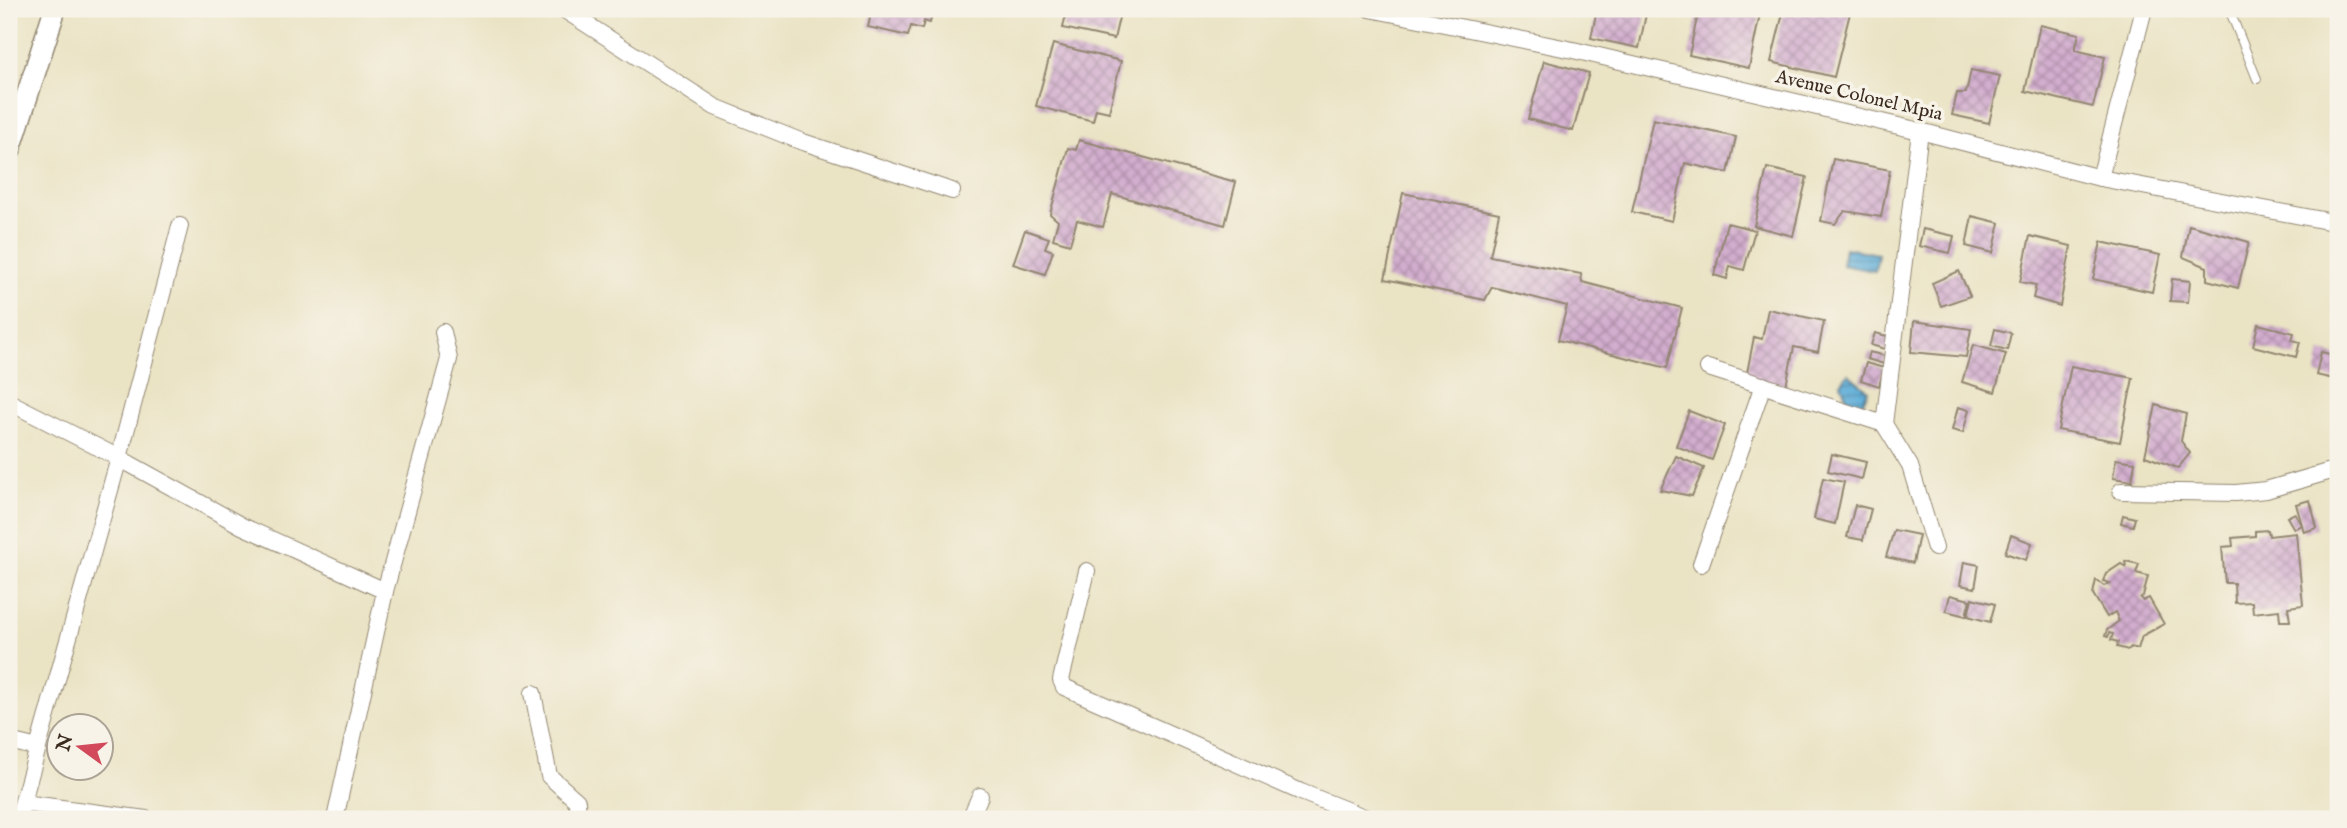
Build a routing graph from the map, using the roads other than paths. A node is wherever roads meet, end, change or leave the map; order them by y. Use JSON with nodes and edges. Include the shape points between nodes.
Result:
{"nodes":[{"id":1,"x":55,"y":9,"type":"edge"},
{"id":2,"x":564,"y":9,"type":"edge"},
{"id":3,"x":1370,"y":9,"type":"edge"},
{"id":4,"x":2144,"y":9,"type":"edge"},
{"id":5,"x":2229,"y":9,"type":"edge"},
{"id":6,"x":2257,"y":79,"type":"dead end"},
{"id":7,"x":1920,"y":131,"type":"junction"},
{"id":8,"x":9,"y":152,"type":"edge"},
{"id":9,"x":2100,"y":178,"type":"junction"},
{"id":10,"x":952,"y":191,"type":"dead end"},
{"id":11,"x":2338,"y":223,"type":"edge"},
{"id":12,"x":180,"y":226,"type":"dead end"},
{"id":13,"x":443,"y":332,"type":"dead end"},
{"id":14,"x":1708,"y":368,"type":"dead end"},
{"id":15,"x":1763,"y":385,"type":"junction"},
{"id":16,"x":9,"y":402,"type":"edge"},
{"id":17,"x":1884,"y":424,"type":"junction"},
{"id":18,"x":119,"y":458,"type":"junction"},
{"id":19,"x":2338,"y":469,"type":"edge"},
{"id":20,"x":2121,"y":491,"type":"dead end"},
{"id":21,"x":1935,"y":548,"type":"dead end"},
{"id":22,"x":1701,"y":565,"type":"dead end"},
{"id":23,"x":1087,"y":571,"type":"dead end"},
{"id":24,"x":385,"y":591,"type":"junction"},
{"id":25,"x":533,"y":694,"type":"dead end"},
{"id":26,"x":9,"y":741,"type":"edge"},
{"id":27,"x":38,"y":748,"type":"junction"},
{"id":28,"x":980,"y":796,"type":"dead end"},
{"id":29,"x":21,"y":811,"type":"edge"},
{"id":30,"x":146,"y":819,"type":"edge"},
{"id":31,"x":335,"y":819,"type":"edge"},
{"id":32,"x":578,"y":819,"type":"edge"},
{"id":33,"x":970,"y":819,"type":"edge"},
{"id":34,"x":1369,"y":819,"type":"edge"}],
"edges":[{"from":1,"to":8,"type":"street"},
{"from":2,"to":10,"type":"street","via":[[715,107],[800,141]]},
{"from":3,"to":7,"type":"street","name":"Avenue Colonel Mpia","via":[[1573,50]]},
{"from":4,"to":9,"type":"street"},
{"from":5,"to":6,"type":"lane"},
{"from":7,"to":9,"type":"street","name":"Avenue Colonel Mpia"},
{"from":7,"to":17,"type":"street"},
{"from":9,"to":11,"type":"street","name":"Avenue Colonel Mpia"},
{"from":12,"to":18,"type":"street"},
{"from":13,"to":24,"type":"street","via":[[449,359]]},
{"from":14,"to":15,"type":"street"},
{"from":15,"to":17,"type":"street"},
{"from":15,"to":22,"type":"street"},
{"from":16,"to":18,"type":"street"},
{"from":17,"to":21,"type":"street","via":[[1910,466]]},
{"from":18,"to":24,"type":"street","via":[[242,526]]},
{"from":18,"to":27,"type":"street"},
{"from":19,"to":20,"type":"street","via":[[2236,494]]},
{"from":23,"to":34,"type":"street","via":[[1061,680],[1064,687]]},
{"from":24,"to":31,"type":"street"},
{"from":25,"to":32,"type":"street","via":[[549,776],[576,801]]},
{"from":26,"to":27,"type":"street"},
{"from":27,"to":29,"type":"street"},
{"from":28,"to":33,"type":"street"},
{"from":29,"to":30,"type":"street"}]}
